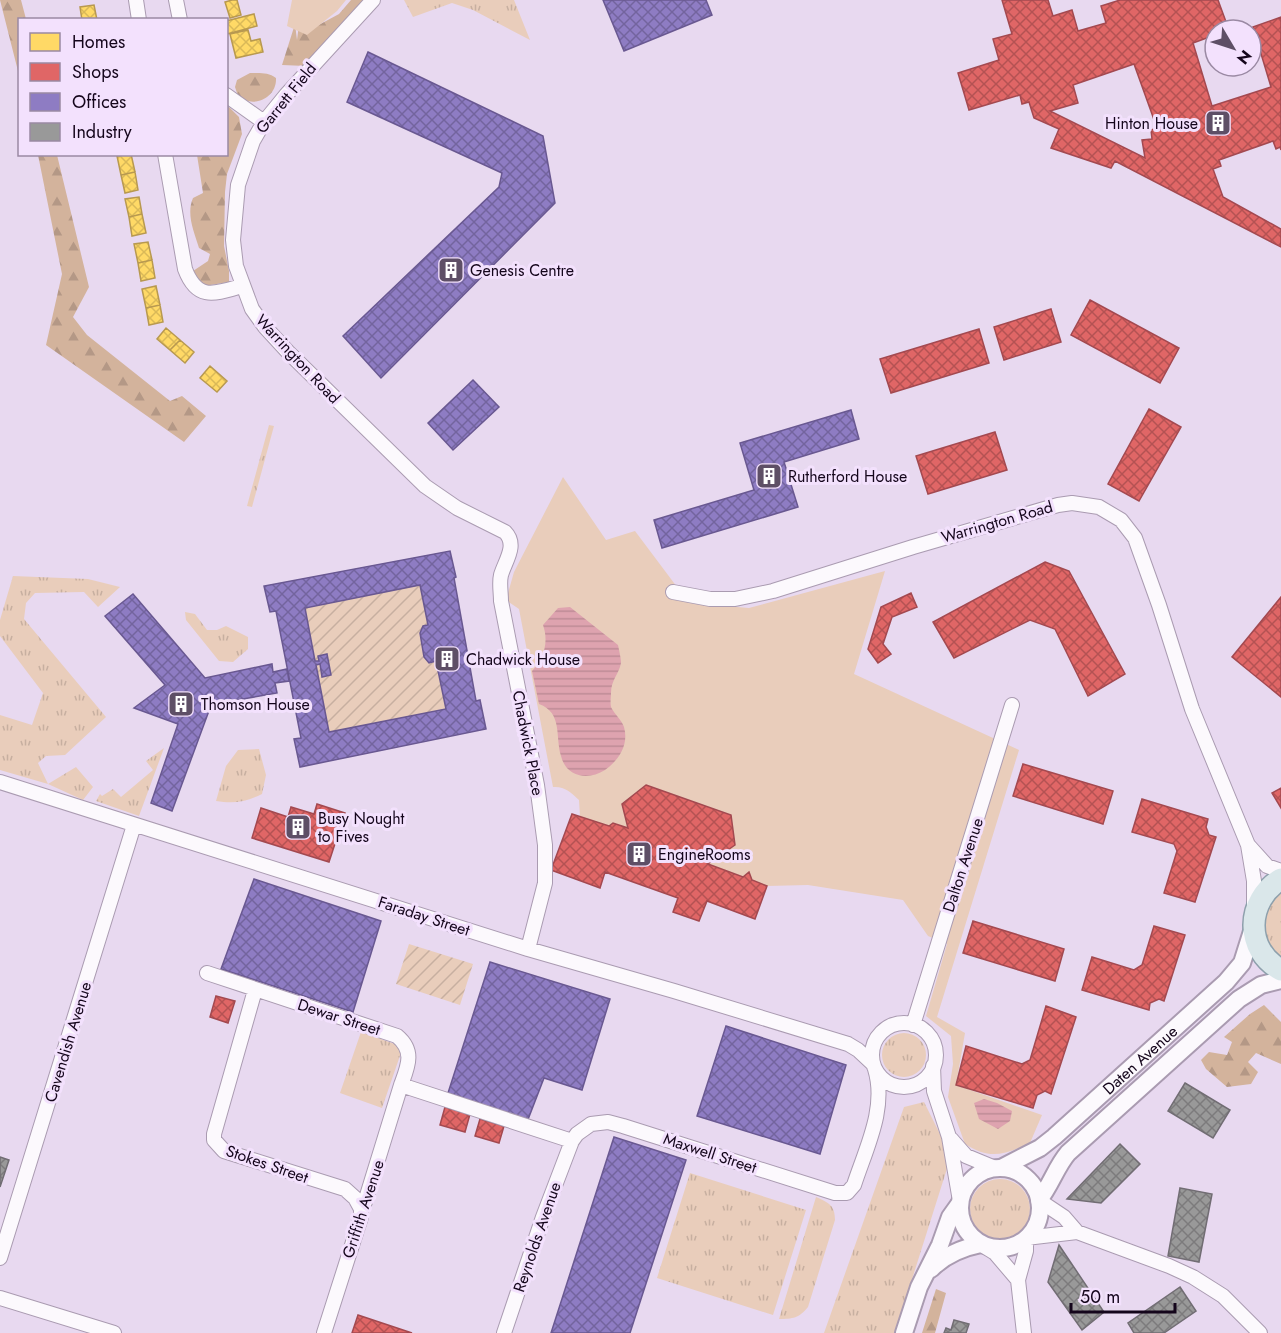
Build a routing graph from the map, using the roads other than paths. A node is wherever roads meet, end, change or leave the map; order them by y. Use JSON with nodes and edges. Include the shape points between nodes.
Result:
{"nodes":[{"id":1,"x":136,"y":0,"type":"edge"},
{"id":2,"x":176,"y":0,"type":"edge"},
{"id":3,"x":373,"y":0,"type":"edge"},
{"id":4,"x":139,"y":18,"type":"edge"},
{"id":5,"x":180,"y":18,"type":"edge"},
{"id":6,"x":228,"y":96,"type":"edge"},
{"id":7,"x":264,"y":122,"type":"junction"},
{"id":8,"x":165,"y":156,"type":"edge"},
{"id":9,"x":242,"y":286,"type":"junction"},
{"id":10,"x":510,"y":538,"type":"joint"},
{"id":11,"x":673,"y":592,"type":"dead end"},
{"id":12,"x":1012,"y":705,"type":"dead end"},
{"id":13,"x":0,"y":782,"type":"edge"},
{"id":14,"x":135,"y":825,"type":"junction"},
{"id":15,"x":1248,"y":844,"type":"junction"},
{"id":16,"x":1281,"y":871,"type":"edge"},
{"id":17,"x":1281,"y":879,"type":"edge"},
{"id":18,"x":1253,"y":925,"type":"junction"},
{"id":19,"x":528,"y":949,"type":"junction"},
{"id":20,"x":1281,"y":970,"type":"edge"},
{"id":21,"x":207,"y":973,"type":"dead end"},
{"id":22,"x":1281,"y":980,"type":"edge"},
{"id":23,"x":255,"y":990,"type":"junction"},
{"id":24,"x":913,"y":1025,"type":"junction"},
{"id":25,"x":879,"y":1035,"type":"junction"},
{"id":26,"x":848,"y":1044,"type":"junction"},
{"id":27,"x":874,"y":1066,"type":"junction"},
{"id":28,"x":933,"y":1066,"type":"junction"},
{"id":29,"x":401,"y":1085,"type":"junction"},
{"id":30,"x":906,"y":1087,"type":"junction"},
{"id":31,"x":936,"y":1102,"type":"junction"},
{"id":32,"x":879,"y":1108,"type":"junction"},
{"id":33,"x":949,"y":1137,"type":"junction"},
{"id":34,"x":572,"y":1141,"type":"junction"},
{"id":35,"x":998,"y":1168,"type":"junction"},
{"id":36,"x":1040,"y":1200,"type":"junction"},
{"id":37,"x":960,"y":1202,"type":"junction"},
{"id":38,"x":361,"y":1209,"type":"junction"},
{"id":39,"x":1077,"y":1232,"type":"junction"},
{"id":40,"x":1026,"y":1238,"type":"junction"},
{"id":41,"x":982,"y":1244,"type":"junction"},
{"id":42,"x":0,"y":1258,"type":"edge"},
{"id":43,"x":926,"y":1274,"type":"junction"},
{"id":44,"x":1018,"y":1280,"type":"junction"},
{"id":45,"x":0,"y":1298,"type":"edge"},
{"id":46,"x":114,"y":1333,"type":"edge"},
{"id":47,"x":324,"y":1333,"type":"edge"},
{"id":48,"x":504,"y":1333,"type":"edge"},
{"id":49,"x":904,"y":1333,"type":"edge"},
{"id":50,"x":1024,"y":1333,"type":"edge"},
{"id":51,"x":1260,"y":1333,"type":"edge"}],
"edges":[{"from":1,"to":4,"type":"street"},
{"from":2,"to":5,"type":"street"},
{"from":3,"to":7,"type":"street","name":"Garrett Field"},
{"from":6,"to":7,"type":"street"},
{"from":7,"to":9,"type":"street","name":"Garrett Field","via":[[246,156],[237,194],[233,240]]},
{"from":8,"to":9,"type":"street","via":[[189,280],[205,293]]},
{"from":9,"to":10,"type":"street","name":"Warrington Road","via":[[265,327],[425,486]]},
{"from":10,"to":19,"type":"street","name":"Chadwick Place","via":[[501,577],[501,601],[545,845],[545,883]]},
{"from":11,"to":15,"type":"street","name":"Warrington Road","via":[[735,599],[773,591],[1033,511],[1072,503],[1105,510],[1121,519],[1135,538],[1192,709]]},
{"from":12,"to":24,"type":"street","name":"Dalton Avenue"},
{"from":13,"to":14,"type":"street","name":"Faraday Street"},
{"from":14,"to":19,"type":"street","name":"Faraday Street"},
{"from":14,"to":42,"type":"street","name":"Cavendish Avenue"},
{"from":15,"to":16,"type":"street","name":"Warrington Road","via":[[1257,858]]},
{"from":15,"to":18,"type":"street","name":"Warrington Road","via":[[1254,881]]},
{"from":17,"to":18,"type":"main road","via":[[1257,904]]},
{"from":18,"to":20,"type":"main road","via":[[1261,953]]},
{"from":18,"to":35,"type":"street","name":"Daten Avenue","via":[[1242,963],[1226,982],[1054,1137]]},
{"from":19,"to":26,"type":"street","name":"Faraday Street"},
{"from":21,"to":23,"type":"street","name":"Dewar Street"},
{"from":22,"to":36,"type":"street","name":"Daten Avenue","via":[[1261,985],[1239,999],[1077,1145],[1057,1167]]},
{"from":23,"to":29,"type":"street","name":"Dewar Street","via":[[397,1036],[410,1056]]},
{"from":23,"to":38,"type":"street","name":"Stokes Street","via":[[214,1140],[224,1150],[345,1190]]},
{"from":24,"to":25,"type":"street","via":[[895,1025]]},
{"from":24,"to":28,"type":"street","via":[[932,1041]]},
{"from":25,"to":26,"type":"street"},
{"from":25,"to":27,"type":"street","via":[[873,1049]]},
{"from":26,"to":27,"type":"street","name":"Faraday Street"},
{"from":27,"to":30,"type":"street","via":[[887,1082]]},
{"from":27,"to":32,"type":"street","name":"Maxwell Street"},
{"from":28,"to":30,"type":"street","via":[[923,1080]]},
{"from":28,"to":31,"type":"street"},
{"from":29,"to":34,"type":"street"},
{"from":29,"to":38,"type":"street","name":"Griffith Avenue"},
{"from":30,"to":31,"type":"street"},
{"from":30,"to":32,"type":"street","via":[[893,1093]]},
{"from":31,"to":33,"type":"street"},
{"from":32,"to":34,"type":"street","name":"Maxwell Street","via":[[854,1185],[847,1193],[835,1193],[608,1122],[591,1124]]},
{"from":33,"to":35,"type":"street","via":[[966,1156]]},
{"from":33,"to":37,"type":"street"},
{"from":34,"to":48,"type":"street","name":"Reynolds Avenue"},
{"from":35,"to":36,"type":"street","via":[[1029,1180]]},
{"from":35,"to":37,"type":"street","via":[[974,1177]]},
{"from":36,"to":39,"type":"street"},
{"from":36,"to":40,"type":"street","via":[[1038,1220]]},
{"from":37,"to":41,"type":"street","via":[[964,1228]]},
{"from":37,"to":43,"type":"street"},
{"from":38,"to":47,"type":"street","name":"Griffith Avenue"},
{"from":39,"to":40,"type":"street"},
{"from":39,"to":51,"type":"street","via":[[1193,1277],[1224,1296]]},
{"from":40,"to":41,"type":"street","via":[[1003,1248]]},
{"from":40,"to":44,"type":"street"},
{"from":41,"to":43,"type":"street","via":[[959,1249]]},
{"from":41,"to":44,"type":"street"},
{"from":43,"to":49,"type":"street"},
{"from":44,"to":50,"type":"street"},
{"from":45,"to":46,"type":"street"}]}
